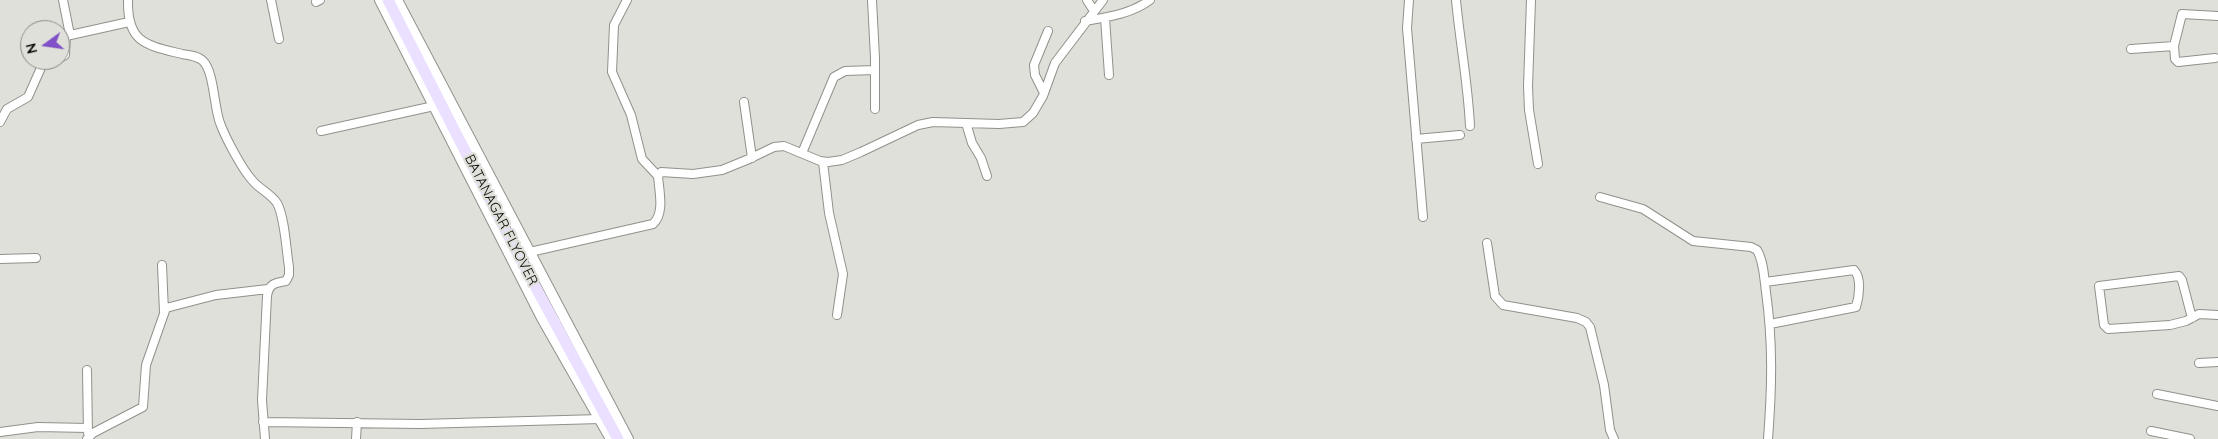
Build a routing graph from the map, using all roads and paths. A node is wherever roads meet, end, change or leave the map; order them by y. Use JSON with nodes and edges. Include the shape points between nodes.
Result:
{"nodes":[{"id":1,"x":63,"y":0,"type":"edge"},
{"id":2,"x":128,"y":0,"type":"edge"},
{"id":3,"x":271,"y":0,"type":"edge"},
{"id":4,"x":380,"y":0,"type":"edge"},
{"id":5,"x":388,"y":0,"type":"edge"},
{"id":6,"x":397,"y":0,"type":"edge"},
{"id":7,"x":627,"y":0,"type":"edge"},
{"id":8,"x":872,"y":0,"type":"edge"},
{"id":9,"x":1087,"y":0,"type":"edge"},
{"id":10,"x":1103,"y":0,"type":"edge"},
{"id":11,"x":1150,"y":0,"type":"edge"},
{"id":12,"x":1409,"y":0,"type":"edge"},
{"id":13,"x":1456,"y":0,"type":"edge"},
{"id":14,"x":1531,"y":0,"type":"edge"},
{"id":15,"x":1094,"y":11,"type":"junction"},
{"id":16,"x":2218,"y":16,"type":"edge"},
{"id":17,"x":1105,"y":18,"type":"junction"},
{"id":18,"x":67,"y":20,"type":"edge"},
{"id":19,"x":1085,"y":21,"type":"junction"},
{"id":20,"x":130,"y":22,"type":"junction"},
{"id":21,"x":1048,"y":31,"type":"dead end"},
{"id":22,"x":70,"y":35,"type":"edge"},
{"id":23,"x":279,"y":39,"type":"dead end"},
{"id":24,"x":2174,"y":46,"type":"junction"},
{"id":25,"x":2131,"y":49,"type":"dead end"},
{"id":26,"x":2215,"y":58,"type":"dead end"},
{"id":27,"x":40,"y":70,"type":"edge"},
{"id":28,"x":875,"y":70,"type":"junction"},
{"id":29,"x":1109,"y":75,"type":"dead end"},
{"id":30,"x":1044,"y":93,"type":"junction"},
{"id":31,"x":744,"y":102,"type":"dead end"},
{"id":32,"x":434,"y":106,"type":"junction"},
{"id":33,"x":875,"y":109,"type":"dead end"},
{"id":34,"x":0,"y":122,"type":"edge"},
{"id":35,"x":966,"y":123,"type":"junction"},
{"id":36,"x":1470,"y":126,"type":"dead end"},
{"id":37,"x":321,"y":132,"type":"dead end"},
{"id":38,"x":1460,"y":135,"type":"dead end"},
{"id":39,"x":1416,"y":139,"type":"junction"},
{"id":40,"x":802,"y":152,"type":"junction"},
{"id":41,"x":752,"y":158,"type":"junction"},
{"id":42,"x":823,"y":162,"type":"junction"},
{"id":43,"x":1538,"y":164,"type":"dead end"},
{"id":44,"x":658,"y":176,"type":"junction"},
{"id":45,"x":987,"y":176,"type":"dead end"},
{"id":46,"x":1600,"y":197,"type":"dead end"},
{"id":47,"x":1423,"y":217,"type":"dead end"},
{"id":48,"x":1487,"y":242,"type":"dead end"},
{"id":49,"x":530,"y":252,"type":"junction"},
{"id":50,"x":36,"y":258,"type":"dead end"},
{"id":51,"x":0,"y":259,"type":"edge"},
{"id":52,"x":162,"y":264,"type":"dead end"},
{"id":53,"x":1765,"y":282,"type":"junction"},
{"id":54,"x":268,"y":288,"type":"junction"},
{"id":55,"x":164,"y":312,"type":"junction"},
{"id":56,"x":837,"y":315,"type":"dead end"},
{"id":57,"x":2218,"y":315,"type":"edge"},
{"id":58,"x":2192,"y":318,"type":"junction"},
{"id":59,"x":1770,"y":324,"type":"junction"},
{"id":60,"x":2218,"y":362,"type":"edge"},
{"id":61,"x":2199,"y":363,"type":"dead end"},
{"id":62,"x":87,"y":370,"type":"dead end"},
{"id":63,"x":2156,"y":394,"type":"dead end"},
{"id":64,"x":2218,"y":406,"type":"edge"},
{"id":65,"x":600,"y":419,"type":"junction"},
{"id":66,"x":263,"y":422,"type":"junction"},
{"id":67,"x":356,"y":422,"type":"junction"},
{"id":68,"x":88,"y":428,"type":"junction"},
{"id":69,"x":2151,"y":430,"type":"dead end"},
{"id":70,"x":0,"y":432,"type":"edge"},
{"id":71,"x":88,"y":438,"type":"edge"},
{"id":72,"x":265,"y":439,"type":"edge"},
{"id":73,"x":356,"y":439,"type":"edge"},
{"id":74,"x":611,"y":439,"type":"edge"},
{"id":75,"x":618,"y":439,"type":"edge"},
{"id":76,"x":628,"y":439,"type":"edge"},
{"id":77,"x":1614,"y":439,"type":"edge"},
{"id":78,"x":1768,"y":439,"type":"edge"},
{"id":79,"x":2190,"y":439,"type":"edge"}],
"edges":[{"from":1,"to":18,"type":"street"},
{"from":2,"to":20,"type":"street"},
{"from":3,"to":23,"type":"street"},
{"from":4,"to":32,"type":"street"},
{"from":5,"to":75,"type":"main road","name":"BATANAGAR FLYOVER","via":[[517,253]]},
{"from":6,"to":49,"type":"street"},
{"from":7,"to":44,"type":"street","via":[[614,25],[612,72],[631,115],[642,158]]},
{"from":8,"to":28,"type":"street"},
{"from":9,"to":15,"type":"street"},
{"from":10,"to":15,"type":"street"},
{"from":11,"to":17,"type":"street","via":[[1136,9]]},
{"from":12,"to":39,"type":"street","via":[[1407,28]]},
{"from":13,"to":36,"type":"street"},
{"from":14,"to":43,"type":"street","via":[[1529,110]]},
{"from":15,"to":19,"type":"street"},
{"from":16,"to":24,"type":"street","via":[[2182,14]]},
{"from":17,"to":19,"type":"street"},
{"from":17,"to":29,"type":"street"},
{"from":19,"to":30,"type":"street","via":[[1054,63]]},
{"from":20,"to":22,"type":"street"},
{"from":20,"to":54,"type":"street","via":[[138,39],[205,62],[221,125],[250,178],[267,192],[277,204],[280,214],[289,275],[286,280]]},
{"from":21,"to":30,"type":"street","via":[[1034,65]]},
{"from":24,"to":25,"type":"street"},
{"from":24,"to":26,"type":"street","via":[[2178,62]]},
{"from":27,"to":34,"type":"street","via":[[28,97],[7,110]]},
{"from":28,"to":33,"type":"street"},
{"from":28,"to":40,"type":"street","via":[[845,70],[834,77]]},
{"from":30,"to":35,"type":"street","via":[[1033,114],[1023,122]]},
{"from":31,"to":41,"type":"street"},
{"from":32,"to":37,"type":"street"},
{"from":32,"to":65,"type":"street","via":[[542,318]]},
{"from":35,"to":42,"type":"street","via":[[918,125],[842,160]]},
{"from":35,"to":45,"type":"street"},
{"from":38,"to":39,"type":"street"},
{"from":39,"to":47,"type":"street"},
{"from":40,"to":41,"type":"street","via":[[784,146],[774,147]]},
{"from":40,"to":42,"type":"street"},
{"from":41,"to":44,"type":"street","via":[[722,170],[693,174],[665,171]]},
{"from":42,"to":56,"type":"street","via":[[829,213],[843,274]]},
{"from":44,"to":49,"type":"street","via":[[660,209],[653,224]]},
{"from":46,"to":53,"type":"street","via":[[1643,209],[1694,241],[1754,248],[1759,254]]},
{"from":48,"to":77,"type":"street","via":[[1493,288],[1498,301],[1503,305],[1577,318],[1590,327]]},
{"from":49,"to":76,"type":"street"},
{"from":50,"to":51,"type":"street"},
{"from":52,"to":55,"type":"street"},
{"from":53,"to":59,"type":"street"},
{"from":53,"to":59,"type":"street","via":[[1854,270],[1858,279],[1856,307]]},
{"from":54,"to":55,"type":"street","via":[[184,302],[169,306]]},
{"from":54,"to":66,"type":"street"},
{"from":55,"to":71,"type":"street","via":[[146,365],[143,407]]},
{"from":57,"to":58,"type":"street","via":[[2199,314]]},
{"from":58,"to":58,"type":"street","via":[[2179,276],[2099,286],[2106,329],[2170,325]]},
{"from":59,"to":78,"type":"street","via":[[1772,393]]},
{"from":60,"to":61,"type":"street"},
{"from":62,"to":68,"type":"street"},
{"from":63,"to":64,"type":"street"},
{"from":65,"to":67,"type":"street","via":[[420,424]]},
{"from":65,"to":74,"type":"street"},
{"from":66,"to":67,"type":"street"},
{"from":66,"to":72,"type":"street"},
{"from":67,"to":73,"type":"street"},
{"from":68,"to":70,"type":"street","via":[[38,427]]},
{"from":68,"to":71,"type":"street"},
{"from":69,"to":79,"type":"street"}]}
